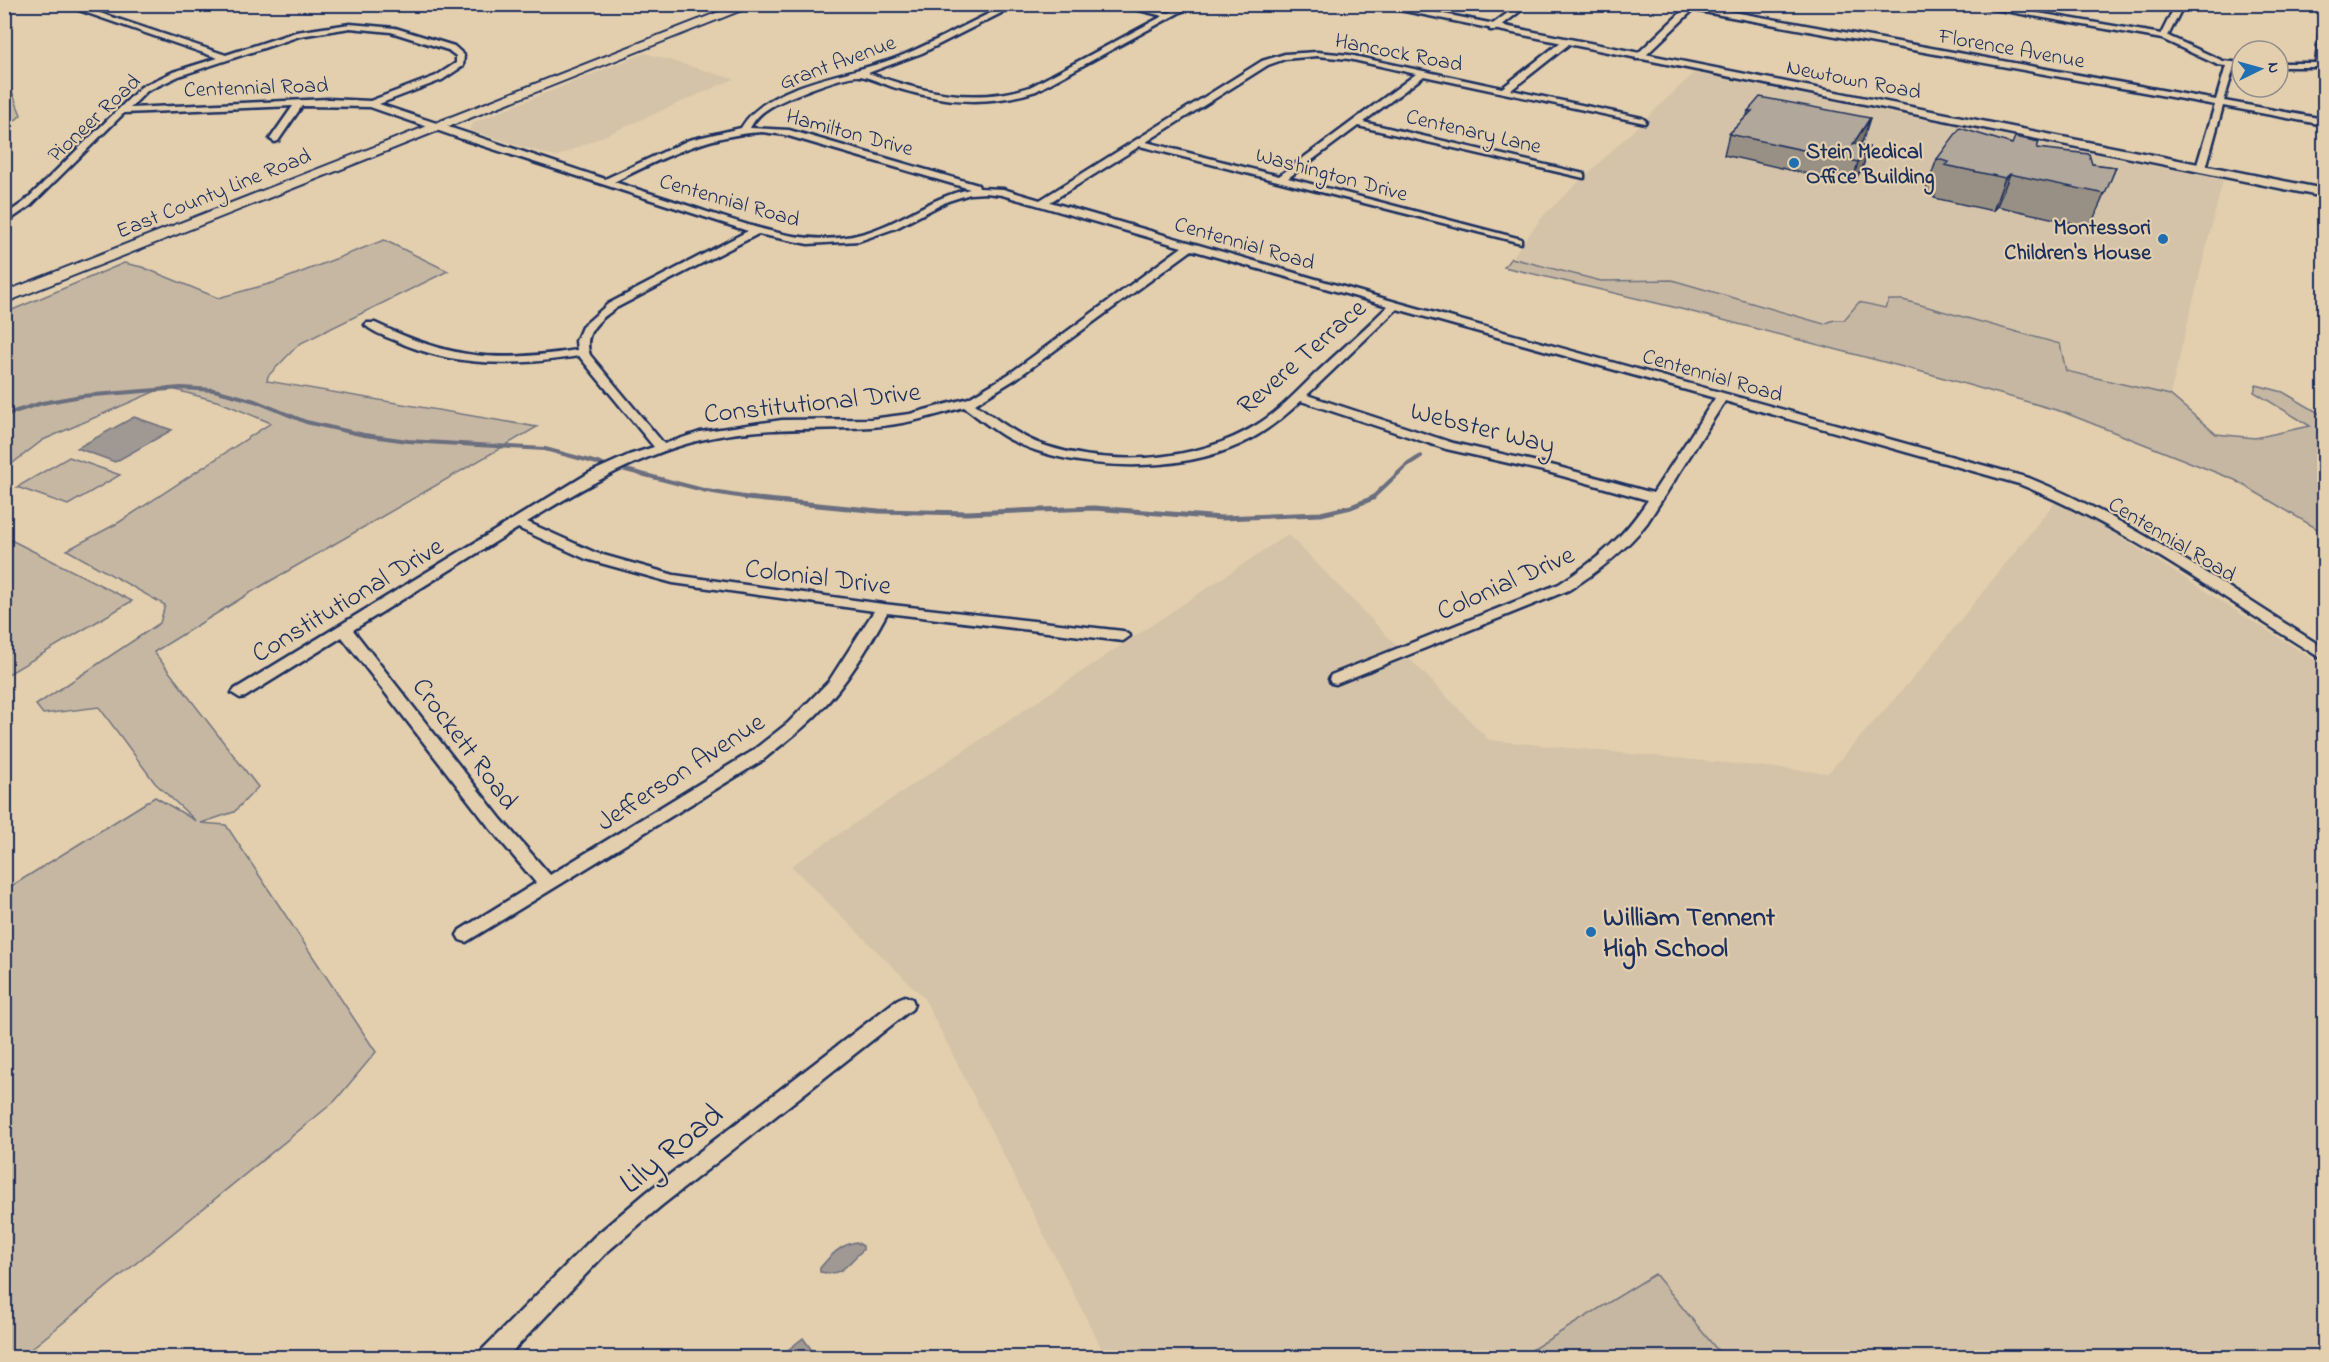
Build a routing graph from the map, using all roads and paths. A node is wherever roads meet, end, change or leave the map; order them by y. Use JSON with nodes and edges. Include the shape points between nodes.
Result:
{"nodes":[{"id":1,"x":64,"y":4,"type":"edge"},
{"id":2,"x":535,"y":4,"type":"edge"},
{"id":3,"x":751,"y":4,"type":"edge"},
{"id":4,"x":1016,"y":4,"type":"edge"},
{"id":5,"x":1118,"y":4,"type":"edge"},
{"id":6,"x":1192,"y":4,"type":"edge"},
{"id":7,"x":1375,"y":4,"type":"edge"},
{"id":8,"x":1526,"y":4,"type":"edge"},
{"id":9,"x":1969,"y":4,"type":"edge"},
{"id":10,"x":2180,"y":4,"type":"edge"},
{"id":11,"x":562,"y":5,"type":"edge"},
{"id":12,"x":1694,"y":6,"type":"edge"},
{"id":13,"x":1171,"y":16,"type":"junction"},
{"id":14,"x":2325,"y":27,"type":"edge"},
{"id":15,"x":1493,"y":28,"type":"junction"},
{"id":16,"x":2163,"y":37,"type":"junction"},
{"id":17,"x":1565,"y":43,"type":"junction"},
{"id":18,"x":227,"y":57,"type":"junction"},
{"id":19,"x":1639,"y":57,"type":"junction"},
{"id":20,"x":2290,"y":65,"type":"edge"},
{"id":21,"x":2322,"y":65,"type":"edge"},
{"id":22,"x":2230,"y":66,"type":"joint"},
{"id":23,"x":858,"y":73,"type":"junction"},
{"id":24,"x":1423,"y":73,"type":"junction"},
{"id":25,"x":1505,"y":90,"type":"junction"},
{"id":26,"x":300,"y":103,"type":"junction"},
{"id":27,"x":2218,"y":103,"type":"junction"},
{"id":28,"x":371,"y":104,"type":"junction"},
{"id":29,"x":121,"y":111,"type":"junction"},
{"id":30,"x":1642,"y":121,"type":"dead end"},
{"id":31,"x":2325,"y":122,"type":"edge"},
{"id":32,"x":1357,"y":123,"type":"junction"},
{"id":33,"x":438,"y":126,"type":"junction"},
{"id":34,"x":744,"y":130,"type":"junction"},
{"id":35,"x":275,"y":139,"type":"dead end"},
{"id":36,"x":1137,"y":142,"type":"junction"},
{"id":37,"x":2202,"y":168,"type":"junction"},
{"id":38,"x":1581,"y":176,"type":"dead end"},
{"id":39,"x":1281,"y":179,"type":"junction"},
{"id":40,"x":606,"y":182,"type":"junction"},
{"id":41,"x":982,"y":190,"type":"junction"},
{"id":42,"x":2325,"y":193,"type":"edge"},
{"id":43,"x":1042,"y":203,"type":"junction"},
{"id":44,"x":4,"y":221,"type":"edge"},
{"id":45,"x":757,"y":231,"type":"junction"},
{"id":46,"x":1517,"y":241,"type":"dead end"},
{"id":47,"x":1190,"y":246,"type":"junction"},
{"id":48,"x":4,"y":298,"type":"edge"},
{"id":49,"x":1395,"y":305,"type":"junction"},
{"id":50,"x":371,"y":325,"type":"dead end"},
{"id":51,"x":583,"y":352,"type":"junction"},
{"id":52,"x":1300,"y":397,"type":"junction"},
{"id":53,"x":1722,"y":397,"type":"junction"},
{"id":54,"x":966,"y":403,"type":"junction"},
{"id":55,"x":661,"y":448,"type":"junction"},
{"id":56,"x":1655,"y":498,"type":"junction"},
{"id":57,"x":517,"y":523,"type":"junction"},
{"id":58,"x":883,"y":608,"type":"junction"},
{"id":59,"x":344,"y":629,"type":"junction"},
{"id":60,"x":1123,"y":636,"type":"dead end"},
{"id":61,"x":2325,"y":654,"type":"edge"},
{"id":62,"x":1336,"y":679,"type":"dead end"},
{"id":63,"x":240,"y":693,"type":"dead end"},
{"id":64,"x":548,"y":885,"type":"junction"},
{"id":65,"x":466,"y":935,"type":"dead end"},
{"id":66,"x":905,"y":1004,"type":"dead end"},
{"id":67,"x":490,"y":1358,"type":"edge"}],
"edges":[{"from":1,"to":18,"type":"street"},
{"from":2,"to":11,"type":"street"},
{"from":3,"to":33,"type":"main road","name":"East County Line Road"},
{"from":4,"to":23,"type":"street","name":"Grant Avenue","via":[[886,65]]},
{"from":5,"to":13,"type":"street"},
{"from":6,"to":13,"type":"street"},
{"from":7,"to":15,"type":"street","name":"Newtown Road"},
{"from":8,"to":15,"type":"street"},
{"from":9,"to":16,"type":"street"},
{"from":10,"to":16,"type":"street"},
{"from":12,"to":19,"type":"street"},
{"from":12,"to":27,"type":"street","name":"Florence Avenue"},
{"from":13,"to":23,"type":"street","via":[[1017,95],[955,99]]},
{"from":14,"to":21,"type":"street"},
{"from":15,"to":17,"type":"street","name":"Newtown Road"},
{"from":16,"to":22,"type":"street"},
{"from":17,"to":19,"type":"street","name":"Newtown Road"},
{"from":17,"to":25,"type":"street"},
{"from":18,"to":28,"type":"street","name":"Pioneer Road","via":[[299,34],[350,26],[392,30],[451,48],[460,55],[460,64],[448,74]]},
{"from":18,"to":29,"type":"street","name":"Pioneer Road","via":[[152,84]]},
{"from":19,"to":37,"type":"street","name":"Newtown Road"},
{"from":20,"to":21,"type":"street"},
{"from":22,"to":27,"type":"street"},
{"from":23,"to":34,"type":"street","name":"Grant Avenue","via":[[810,86],[768,105],[752,115]]},
{"from":24,"to":25,"type":"street","name":"Hancock Road"},
{"from":24,"to":32,"type":"street"},
{"from":24,"to":36,"type":"street","name":"Hancock Road","via":[[1336,55],[1277,58]]},
{"from":25,"to":30,"type":"street","name":"Hancock Road"},
{"from":26,"to":28,"type":"street","name":"Centennial Road"},
{"from":26,"to":29,"type":"street","name":"Centennial Road"},
{"from":26,"to":35,"type":"street"},
{"from":27,"to":31,"type":"street","name":"Florence Avenue"},
{"from":27,"to":37,"type":"street"},
{"from":28,"to":33,"type":"street","name":"Centennial Road"},
{"from":29,"to":44,"type":"street","name":"Pioneer Road","via":[[27,204]]},
{"from":32,"to":38,"type":"street","name":"Centenary Lane"},
{"from":32,"to":39,"type":"street"},
{"from":33,"to":40,"type":"street","name":"Centennial Road"},
{"from":33,"to":48,"type":"main road","name":"East County Line Road"},
{"from":34,"to":40,"type":"street","name":"Hamilton Drive","via":[[701,138]]},
{"from":34,"to":41,"type":"street","name":"Hamilton Drive","via":[[786,132]]},
{"from":36,"to":39,"type":"street","name":"Washington Drive"},
{"from":36,"to":43,"type":"street","name":"Hancock Road"},
{"from":37,"to":42,"type":"street","name":"Newtown Road"},
{"from":39,"to":46,"type":"street","name":"Washington Drive"},
{"from":40,"to":45,"type":"street","name":"Centennial Road"},
{"from":41,"to":43,"type":"street","name":"Centennial Road"},
{"from":41,"to":45,"type":"street","name":"Centennial Road","via":[[951,194],[891,227],[848,240],[798,241]]},
{"from":43,"to":47,"type":"street","name":"Centennial Road"},
{"from":45,"to":51,"type":"street","via":[[606,310],[584,332]]},
{"from":47,"to":49,"type":"street","name":"Centennial Road"},
{"from":47,"to":54,"type":"street","name":"Constitutional Drive","via":[[1013,376]]},
{"from":49,"to":52,"type":"street","name":"Revere Terrace"},
{"from":49,"to":53,"type":"street","name":"Centennial Road"},
{"from":50,"to":51,"type":"street","via":[[420,347],[454,356],[520,360]]},
{"from":51,"to":55,"type":"street"},
{"from":52,"to":54,"type":"street","name":"Revere Terrace","via":[[1261,428],[1226,445],[1190,454],[1137,459],[1078,456],[1046,448],[1015,437]]},
{"from":52,"to":56,"type":"street","name":"Webster Way","via":[[1450,446]]},
{"from":53,"to":56,"type":"street","name":"Colonial Drive"},
{"from":53,"to":61,"type":"street","name":"Centennial Road","via":[[2050,491],[2114,524]]},
{"from":54,"to":55,"type":"street","name":"Constitutional Drive","via":[[933,414],[884,422],[761,425]]},
{"from":55,"to":57,"type":"street","name":"Constitutional Drive","via":[[601,472]]},
{"from":56,"to":62,"type":"street","name":"Colonial Drive","via":[[1621,545],[1579,579]]},
{"from":57,"to":58,"type":"street","name":"Colonial Drive","via":[[591,556],[673,579]]},
{"from":57,"to":59,"type":"street","name":"Constitutional Drive"},
{"from":58,"to":60,"type":"street","name":"Colonial Drive"},
{"from":58,"to":64,"type":"street","name":"Jefferson Avenue","via":[[857,654],[799,722],[757,756]]},
{"from":59,"to":63,"type":"street","name":"Constitutional Drive"},
{"from":59,"to":64,"type":"street","name":"Crockett Road","via":[[513,847]]},
{"from":64,"to":65,"type":"street","name":"Jefferson Avenue"},
{"from":66,"to":67,"type":"street","name":"Lily Road","via":[[610,1236]]}]}
